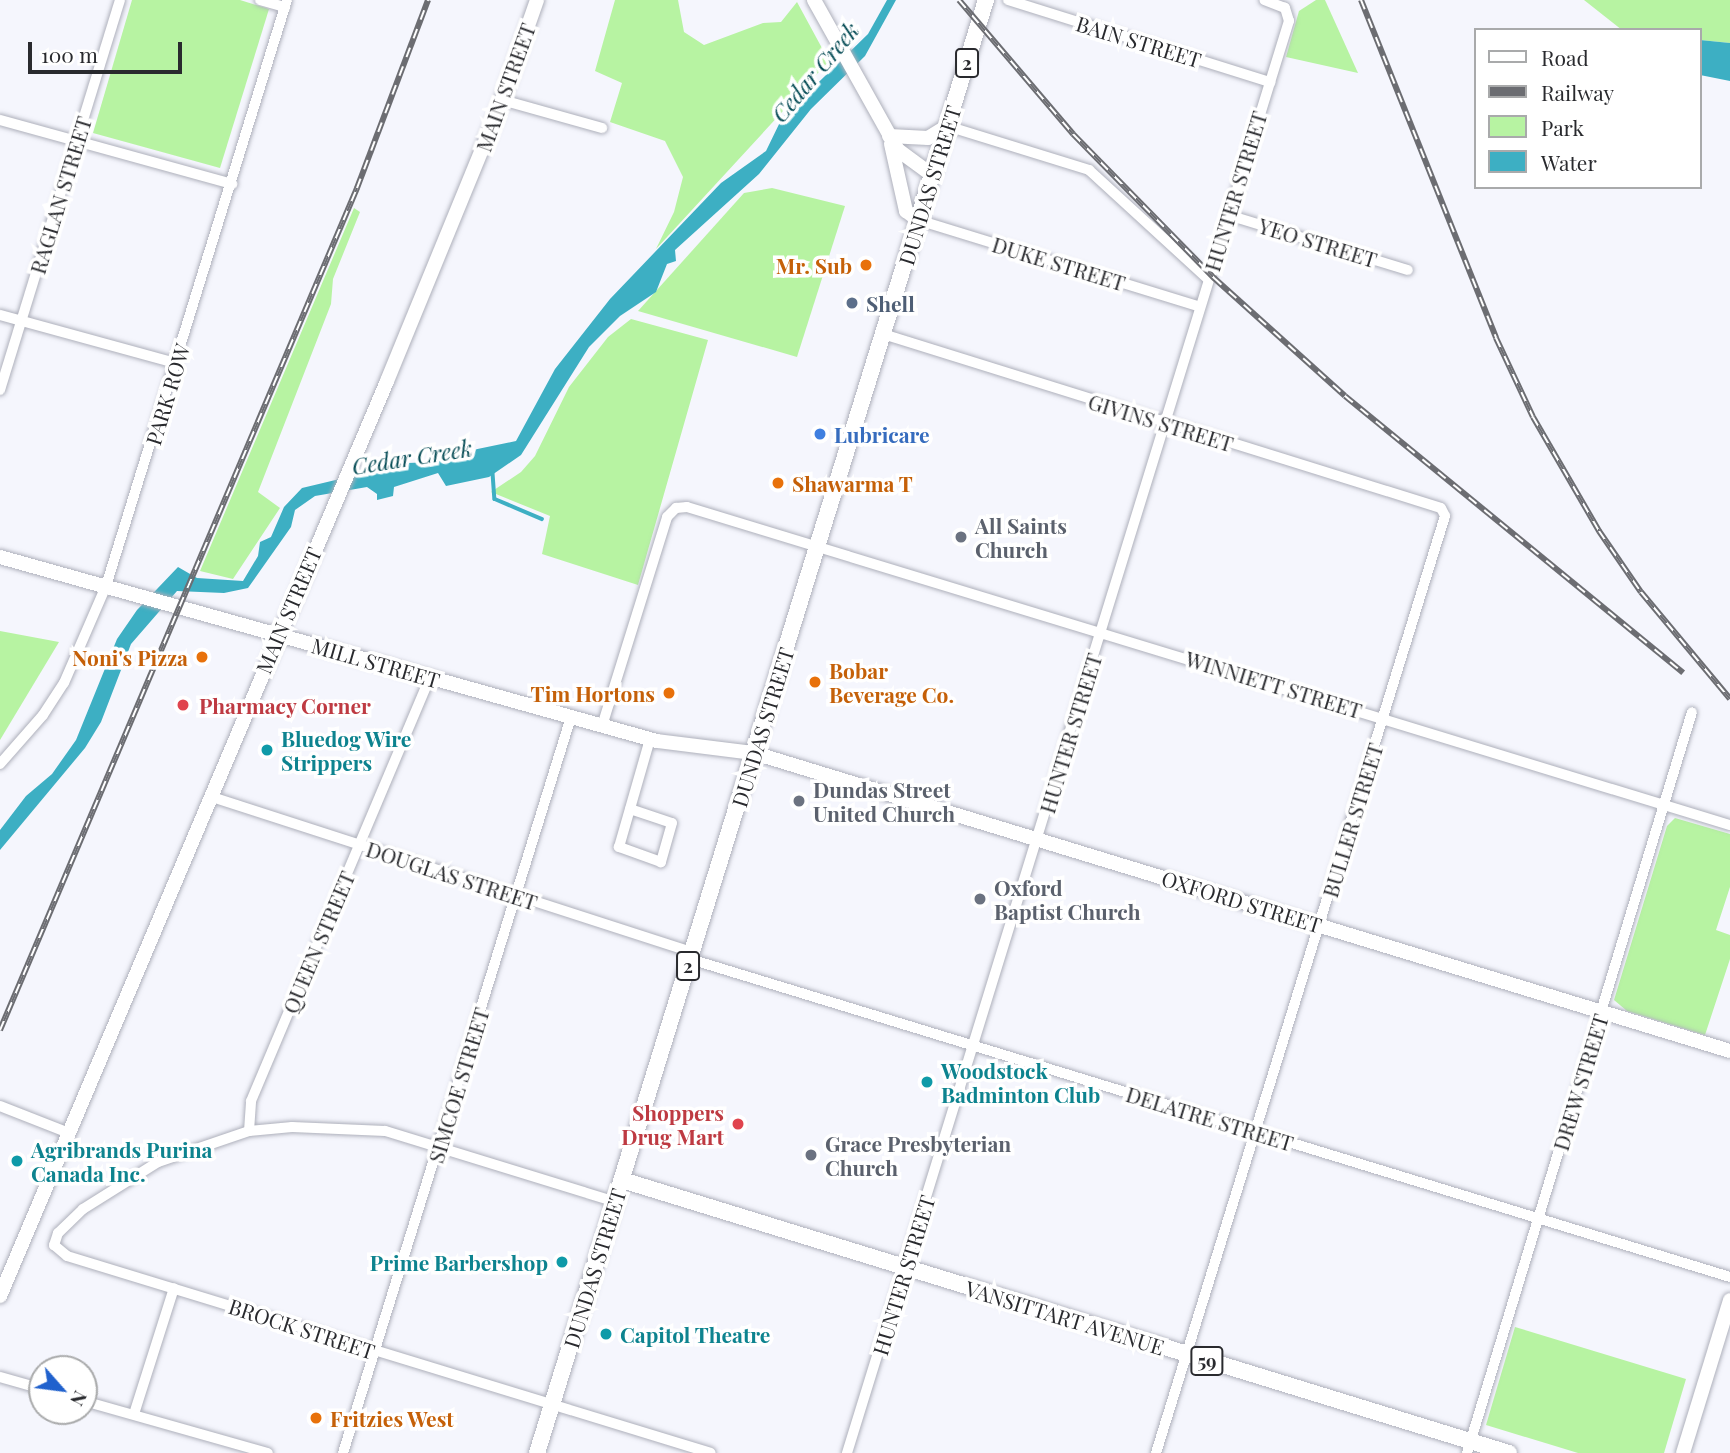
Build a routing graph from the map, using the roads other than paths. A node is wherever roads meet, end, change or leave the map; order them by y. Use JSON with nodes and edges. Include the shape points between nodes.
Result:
{"nodes":[{"id":1,"x":120,"y":0,"type":"edge"},
{"id":2,"x":260,"y":0,"type":"edge"},
{"id":3,"x":537,"y":0,"type":"edge"},
{"id":4,"x":814,"y":0,"type":"edge"},
{"id":5,"x":986,"y":0,"type":"edge"},
{"id":6,"x":1008,"y":0,"type":"edge"},
{"id":7,"x":1264,"y":0,"type":"edge"},
{"id":8,"x":286,"y":4,"type":"edge"},
{"id":9,"x":1269,"y":82,"type":"junction"},
{"id":10,"x":502,"y":100,"type":"junction"},
{"id":11,"x":0,"y":120,"type":"edge"},
{"id":12,"x":947,"y":126,"type":"junction"},
{"id":13,"x":602,"y":128,"type":"dead end"},
{"id":14,"x":889,"y":136,"type":"junction"},
{"id":15,"x":76,"y":142,"type":"junction"},
{"id":16,"x":932,"y":176,"type":"junction"},
{"id":17,"x":232,"y":184,"type":"junction"},
{"id":18,"x":1228,"y":215,"type":"junction"},
{"id":19,"x":918,"y":220,"type":"junction"},
{"id":20,"x":1408,"y":270,"type":"dead end"},
{"id":21,"x":1208,"y":279,"type":"junction"},
{"id":22,"x":1200,"y":307,"type":"junction"},
{"id":23,"x":0,"y":315,"type":"edge"},
{"id":24,"x":21,"y":321,"type":"junction"},
{"id":25,"x":883,"y":334,"type":"junction"},
{"id":26,"x":176,"y":363,"type":"junction"},
{"id":27,"x":0,"y":390,"type":"edge"},
{"id":28,"x":1165,"y":423,"type":"junction"},
{"id":29,"x":1441,"y":508,"type":"joint"},
{"id":30,"x":818,"y":545,"type":"junction"},
{"id":31,"x":0,"y":557,"type":"edge"},
{"id":32,"x":106,"y":586,"type":"junction"},
{"id":33,"x":1102,"y":631,"type":"junction"},
{"id":34,"x":277,"y":634,"type":"junction"},
{"id":35,"x":430,"y":677,"type":"junction"},
{"id":36,"x":1692,"y":712,"type":"dead end"},
{"id":37,"x":571,"y":717,"type":"junction"},
{"id":38,"x":1383,"y":718,"type":"junction"},
{"id":39,"x":602,"y":726,"type":"junction"},
{"id":40,"x":650,"y":739,"type":"junction"},
{"id":41,"x":754,"y":752,"type":"junction"},
{"id":42,"x":0,"y":764,"type":"edge"},
{"id":43,"x":212,"y":797,"type":"junction"},
{"id":44,"x":1665,"y":804,"type":"junction"},
{"id":45,"x":630,"y":809,"type":"junction"},
{"id":46,"x":1730,"y":825,"type":"edge"},
{"id":47,"x":1038,"y":837,"type":"junction"},
{"id":48,"x":359,"y":845,"type":"junction"},
{"id":49,"x":517,"y":896,"type":"junction"},
{"id":50,"x":1320,"y":925,"type":"junction"},
{"id":51,"x":691,"y":955,"type":"junction"},
{"id":52,"x":1602,"y":1011,"type":"junction"},
{"id":53,"x":974,"y":1045,"type":"junction"},
{"id":54,"x":1730,"y":1051,"type":"edge"},
{"id":55,"x":0,"y":1106,"type":"edge"},
{"id":56,"x":249,"y":1131,"type":"junction"},
{"id":57,"x":1256,"y":1131,"type":"junction"},
{"id":58,"x":69,"y":1133,"type":"junction"},
{"id":59,"x":438,"y":1147,"type":"junction"},
{"id":60,"x":622,"y":1180,"type":"junction"},
{"id":61,"x":616,"y":1202,"type":"junction"},
{"id":62,"x":1540,"y":1218,"type":"junction"},
{"id":63,"x":906,"y":1268,"type":"junction"},
{"id":64,"x":1730,"y":1277,"type":"edge"},
{"id":65,"x":174,"y":1288,"type":"junction"},
{"id":66,"x":0,"y":1296,"type":"edge"},
{"id":67,"x":1730,"y":1300,"type":"edge"},
{"id":68,"x":374,"y":1350,"type":"junction"},
{"id":69,"x":1188,"y":1354,"type":"junction"},
{"id":70,"x":0,"y":1377,"type":"edge"},
{"id":71,"x":28,"y":1386,"type":"edge"},
{"id":72,"x":98,"y":1405,"type":"edge"},
{"id":73,"x":551,"y":1405,"type":"junction"},
{"id":74,"x":134,"y":1414,"type":"junction"},
{"id":75,"x":1469,"y":1447,"type":"edge"},
{"id":76,"x":268,"y":1453,"type":"edge"},
{"id":77,"x":343,"y":1453,"type":"edge"},
{"id":78,"x":537,"y":1453,"type":"edge"},
{"id":79,"x":711,"y":1453,"type":"edge"},
{"id":80,"x":847,"y":1453,"type":"edge"},
{"id":81,"x":1156,"y":1453,"type":"edge"},
{"id":82,"x":1509,"y":1453,"type":"edge"},
{"id":83,"x":1683,"y":1453,"type":"edge"}],
"edges":[{"from":1,"to":15,"type":"street","name":"RAGLAN STREET"},
{"from":2,"to":8,"type":"street"},
{"from":3,"to":10,"type":"main road","name":"MAIN STREET"},
{"from":4,"to":14,"type":"main road"},
{"from":5,"to":12,"type":"main road","name":"DUNDAS STREET","number":"2"},
{"from":6,"to":9,"type":"street","name":"BAIN STREET"},
{"from":7,"to":9,"type":"street","name":"HUNTER STREET","via":[[1289,12]]},
{"from":8,"to":17,"type":"street","name":"PARK ROW"},
{"from":9,"to":18,"type":"street","name":"HUNTER STREET"},
{"from":10,"to":13,"type":"street"},
{"from":10,"to":34,"type":"main road","name":"MAIN STREET"},
{"from":11,"to":15,"type":"street"},
{"from":12,"to":14,"type":"main road","via":[[928,138]]},
{"from":12,"to":16,"type":"main road","name":"DUNDAS STREET","number":"2"},
{"from":12,"to":21,"type":"street","via":[[1088,170]]},
{"from":14,"to":16,"type":"main road","via":[[904,157]]},
{"from":14,"to":19,"type":"main road","via":[[906,211]]},
{"from":15,"to":17,"type":"street"},
{"from":15,"to":24,"type":"street","name":"RAGLAN STREET"},
{"from":16,"to":19,"type":"main road","name":"DUNDAS STREET","number":"2"},
{"from":17,"to":26,"type":"street","name":"PARK ROW"},
{"from":18,"to":20,"type":"street","name":"YEO STREET"},
{"from":18,"to":21,"type":"street","name":"HUNTER STREET"},
{"from":19,"to":22,"type":"street","name":"DUKE STREET"},
{"from":19,"to":25,"type":"main road","name":"DUNDAS STREET","number":"2"},
{"from":21,"to":22,"type":"street","name":"HUNTER STREET"},
{"from":22,"to":28,"type":"street","name":"HUNTER STREET"},
{"from":23,"to":24,"type":"street"},
{"from":24,"to":26,"type":"street"},
{"from":24,"to":27,"type":"street","name":"RAGLAN STREET"},
{"from":25,"to":28,"type":"street","name":"GIVINS STREET"},
{"from":25,"to":30,"type":"main road","name":"DUNDAS STREET","number":"2"},
{"from":26,"to":32,"type":"street","name":"PARK ROW"},
{"from":28,"to":29,"type":"street","name":"GIVINS STREET"},
{"from":28,"to":33,"type":"street","name":"HUNTER STREET"},
{"from":29,"to":38,"type":"street","name":"BULLER STREET","via":[[1445,520]]},
{"from":30,"to":33,"type":"street","name":"WINNIETT STREET"},
{"from":30,"to":39,"type":"street","name":"WINNIETT STREET","via":[[687,507],[673,510]]},
{"from":30,"to":41,"type":"main road","name":"DUNDAS STREET","number":"2"},
{"from":31,"to":32,"type":"main road","name":"MILL STREET"},
{"from":32,"to":34,"type":"main road","name":"MILL STREET"},
{"from":32,"to":42,"type":"street","name":"PARK ROW","via":[[73,668],[43,715]]},
{"from":33,"to":38,"type":"street","name":"WINNIETT STREET"},
{"from":33,"to":47,"type":"street","name":"HUNTER STREET"},
{"from":34,"to":35,"type":"main road","name":"MILL STREET"},
{"from":34,"to":43,"type":"main road","name":"MAIN STREET"},
{"from":35,"to":37,"type":"main road","name":"MILL STREET"},
{"from":35,"to":48,"type":"street","name":"QUEEN STREET"},
{"from":36,"to":44,"type":"street","name":"DREW STREET"},
{"from":37,"to":39,"type":"main road","name":"MILL STREET"},
{"from":37,"to":49,"type":"street","name":"SIMCOE STREET"},
{"from":38,"to":44,"type":"street","name":"WINNIETT STREET"},
{"from":38,"to":50,"type":"street","name":"BULLER STREET"},
{"from":39,"to":40,"type":"main road","name":"MILL STREET"},
{"from":40,"to":41,"type":"main road","name":"MILL STREET"},
{"from":40,"to":45,"type":"street"},
{"from":41,"to":47,"type":"main road","name":"OXFORD STREET"},
{"from":41,"to":51,"type":"main road","name":"DUNDAS STREET","number":"2"},
{"from":43,"to":48,"type":"street","name":"DOUGLAS STREET"},
{"from":43,"to":58,"type":"main road","name":"MAIN STREET"},
{"from":44,"to":46,"type":"street","name":"WINNIETT STREET"},
{"from":44,"to":52,"type":"street","name":"DREW STREET"},
{"from":45,"to":45,"type":"street","via":[[619,847],[660,862],[672,823]]},
{"from":47,"to":50,"type":"main road","name":"OXFORD STREET"},
{"from":47,"to":53,"type":"street","name":"HUNTER STREET"},
{"from":48,"to":49,"type":"street","name":"DOUGLAS STREET"},
{"from":48,"to":56,"type":"street","name":"QUEEN STREET","via":[[251,1101]]},
{"from":49,"to":51,"type":"street","name":"DOUGLAS STREET"},
{"from":49,"to":59,"type":"street","name":"SIMCOE STREET"},
{"from":50,"to":52,"type":"main road","name":"OXFORD STREET"},
{"from":50,"to":57,"type":"street","name":"BULLER STREET"},
{"from":51,"to":53,"type":"street","name":"DELATRE STREET"},
{"from":51,"to":60,"type":"main road","name":"DUNDAS STREET","number":"2"},
{"from":52,"to":54,"type":"main road","name":"OXFORD STREET"},
{"from":52,"to":62,"type":"street","name":"DREW STREET"},
{"from":53,"to":57,"type":"street","name":"DELATRE STREET"},
{"from":53,"to":63,"type":"street","name":"HUNTER STREET"},
{"from":55,"to":58,"type":"street"},
{"from":56,"to":59,"type":"street","via":[[355,1126]]},
{"from":56,"to":65,"type":"street","name":"BROCK STREET","via":[[177,1154],[113,1187],[55,1237],[55,1247],[67,1256]]},
{"from":57,"to":62,"type":"street","name":"DELATRE STREET"},
{"from":57,"to":69,"type":"street","name":"BULLER STREET"},
{"from":58,"to":66,"type":"main road","name":"MAIN STREET"},
{"from":59,"to":61,"type":"street"},
{"from":59,"to":68,"type":"street","name":"SIMCOE STREET"},
{"from":60,"to":61,"type":"main road","name":"DUNDAS STREET","number":"2"},
{"from":60,"to":63,"type":"main road","name":"VANSITTART AVENUE","number":"59"},
{"from":61,"to":73,"type":"main road","name":"DUNDAS STREET","number":"2"},
{"from":62,"to":64,"type":"street","name":"DELATRE STREET"},
{"from":62,"to":75,"type":"street","name":"DREW STREET"},
{"from":63,"to":69,"type":"main road","name":"VANSITTART AVENUE","number":"59"},
{"from":63,"to":80,"type":"street","name":"HUNTER STREET"},
{"from":65,"to":68,"type":"street","name":"BROCK STREET"},
{"from":65,"to":74,"type":"street"},
{"from":67,"to":83,"type":"main road"},
{"from":68,"to":73,"type":"street","name":"BROCK STREET"},
{"from":68,"to":77,"type":"street","name":"SIMCOE STREET"},
{"from":69,"to":75,"type":"main road","name":"VANSITTART AVENUE","number":"59"},
{"from":69,"to":81,"type":"street","name":"BULLER STREET"},
{"from":70,"to":71,"type":"street"},
{"from":72,"to":74,"type":"street"},
{"from":73,"to":78,"type":"main road","name":"DUNDAS STREET","number":"2"},
{"from":73,"to":79,"type":"street","name":"BROCK STREET"},
{"from":74,"to":76,"type":"street"},
{"from":75,"to":82,"type":"main road","name":"VANSITTART AVENUE","number":"59"}]}
